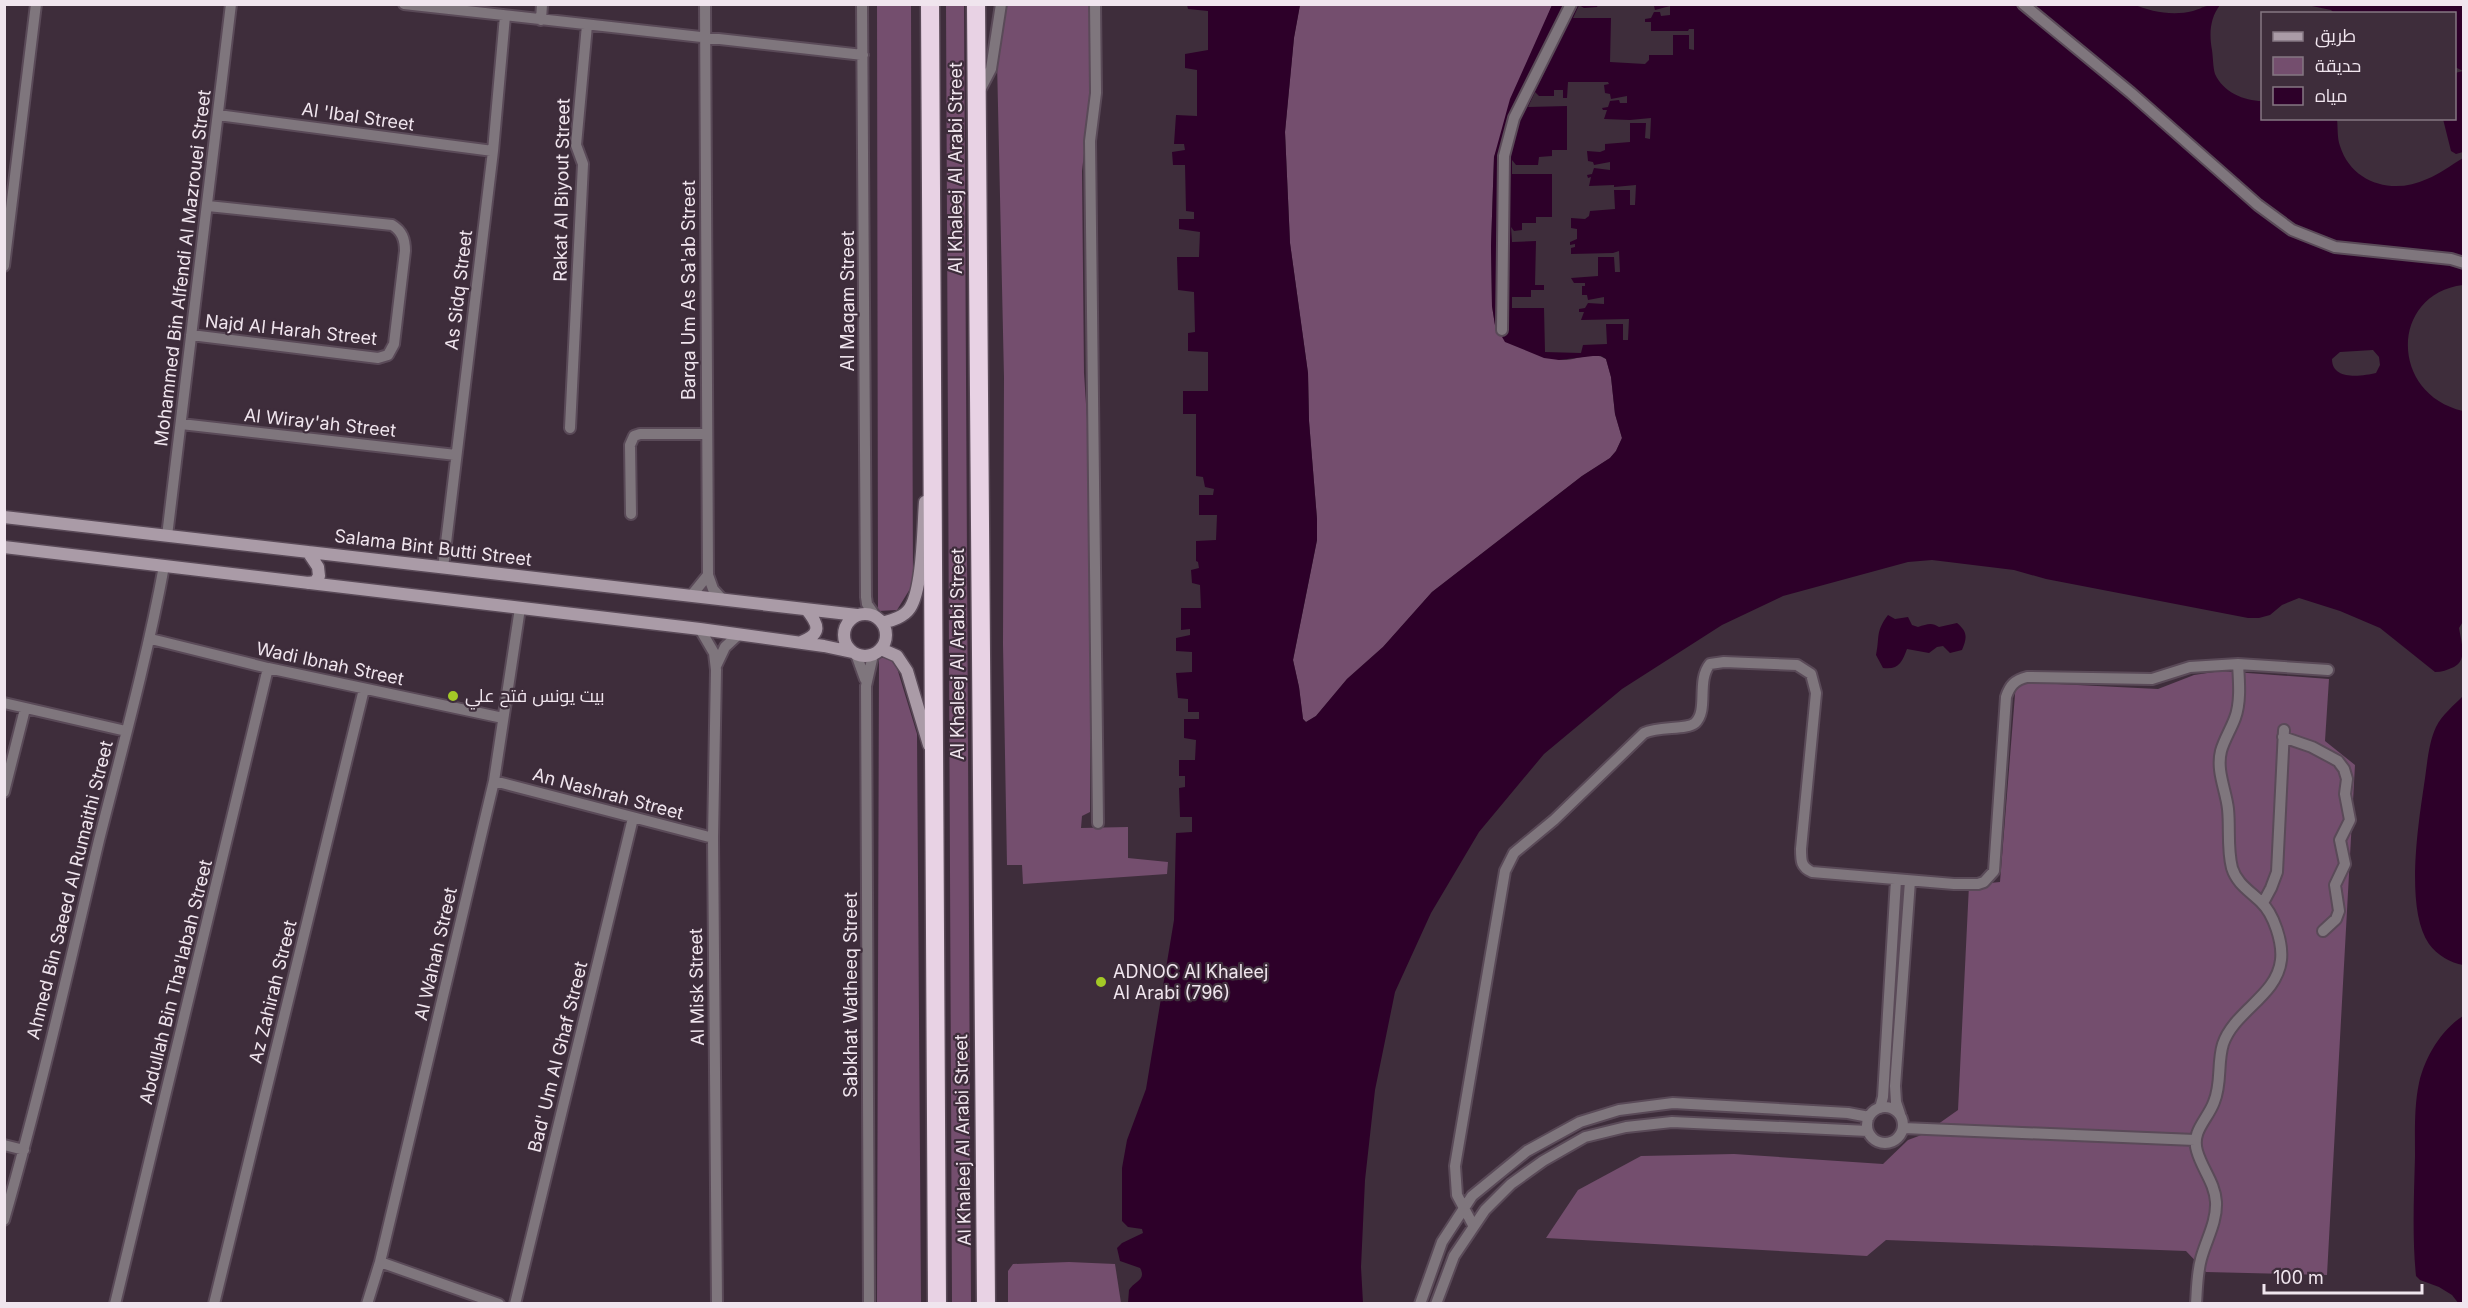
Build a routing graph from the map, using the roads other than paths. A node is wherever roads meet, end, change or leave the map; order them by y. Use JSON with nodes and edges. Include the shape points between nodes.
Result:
{"nodes":[{"id":1,"x":36,"y":4,"type":"edge"},
{"id":2,"x":231,"y":4,"type":"edge"},
{"id":3,"x":404,"y":4,"type":"edge"},
{"id":4,"x":542,"y":4,"type":"edge"},
{"id":5,"x":705,"y":4,"type":"edge"},
{"id":6,"x":862,"y":4,"type":"edge"},
{"id":7,"x":930,"y":4,"type":"edge"},
{"id":8,"x":976,"y":4,"type":"edge"},
{"id":9,"x":1001,"y":4,"type":"edge"},
{"id":10,"x":1095,"y":4,"type":"edge"},
{"id":11,"x":1571,"y":4,"type":"edge"},
{"id":12,"x":2024,"y":4,"type":"edge"},
{"id":13,"x":423,"y":5,"type":"edge"},
{"id":14,"x":505,"y":16,"type":"junction"},
{"id":15,"x":541,"y":20,"type":"junction"},
{"id":16,"x":587,"y":26,"type":"junction"},
{"id":17,"x":705,"y":38,"type":"junction"},
{"id":18,"x":863,"y":55,"type":"junction"},
{"id":19,"x":976,"y":97,"type":"junction"},
{"id":20,"x":218,"y":115,"type":"junction"},
{"id":21,"x":493,"y":151,"type":"junction"},
{"id":22,"x":208,"y":207,"type":"junction"},
{"id":23,"x":2463,"y":264,"type":"edge"},
{"id":24,"x":4,"y":266,"type":"edge"},
{"id":25,"x":1502,"y":330,"type":"dead end"},
{"id":26,"x":191,"y":335,"type":"junction"},
{"id":27,"x":181,"y":424,"type":"junction"},
{"id":28,"x":570,"y":428,"type":"dead end"},
{"id":29,"x":706,"y":434,"type":"junction"},
{"id":30,"x":456,"y":455,"type":"junction"},
{"id":31,"x":933,"y":481,"type":"junction"},
{"id":32,"x":631,"y":514,"type":"dead end"},
{"id":33,"x":4,"y":517,"type":"edge"},
{"id":34,"x":167,"y":536,"type":"junction"},
{"id":35,"x":4,"y":547,"type":"edge"},
{"id":36,"x":308,"y":552,"type":"junction"},
{"id":37,"x":164,"y":566,"type":"junction"},
{"id":38,"x":443,"y":568,"type":"junction"},
{"id":39,"x":708,"y":576,"type":"junction"},
{"id":40,"x":303,"y":583,"type":"junction"},
{"id":41,"x":691,"y":596,"type":"junction"},
{"id":42,"x":866,"y":597,"type":"junction"},
{"id":43,"x":723,"y":600,"type":"junction"},
{"id":44,"x":520,"y":608,"type":"junction"},
{"id":45,"x":807,"y":610,"type":"junction"},
{"id":46,"x":858,"y":615,"type":"junction"},
{"id":47,"x":879,"y":620,"type":"junction"},
{"id":48,"x":700,"y":629,"type":"junction"},
{"id":49,"x":738,"y":634,"type":"junction"},
{"id":50,"x":151,"y":639,"type":"junction"},
{"id":51,"x":800,"y":643,"type":"junction"},
{"id":52,"x":877,"y":652,"type":"junction"},
{"id":53,"x":854,"y":653,"type":"junction"},
{"id":54,"x":2238,"y":664,"type":"junction"},
{"id":55,"x":268,"y":668,"type":"junction"},
{"id":56,"x":716,"y":670,"type":"junction"},
{"id":57,"x":2328,"y":670,"type":"dead end"},
{"id":58,"x":866,"y":686,"type":"junction"},
{"id":59,"x":364,"y":689,"type":"junction"},
{"id":60,"x":4,"y":704,"type":"edge"},
{"id":61,"x":25,"y":709,"type":"junction"},
{"id":62,"x":503,"y":718,"type":"junction"},
{"id":63,"x":126,"y":731,"type":"junction"},
{"id":64,"x":933,"y":757,"type":"junction"},
{"id":65,"x":495,"y":781,"type":"junction"},
{"id":66,"x":4,"y":792,"type":"edge"},
{"id":67,"x":633,"y":818,"type":"junction"},
{"id":68,"x":1098,"y":823,"type":"dead end"},
{"id":69,"x":713,"y":838,"type":"junction"},
{"id":70,"x":1896,"y":880,"type":"junction"},
{"id":71,"x":1910,"y":881,"type":"junction"},
{"id":72,"x":2263,"y":903,"type":"junction"},
{"id":73,"x":2323,"y":931,"type":"dead end"},
{"id":74,"x":1880,"y":1108,"type":"junction"},
{"id":75,"x":1900,"y":1114,"type":"junction"},
{"id":76,"x":1869,"y":1117,"type":"junction"},
{"id":77,"x":1903,"y":1128,"type":"junction"},
{"id":78,"x":1868,"y":1131,"type":"junction"},
{"id":79,"x":2195,"y":1140,"type":"junction"},
{"id":80,"x":4,"y":1145,"type":"edge"},
{"id":81,"x":24,"y":1150,"type":"junction"},
{"id":82,"x":1462,"y":1209,"type":"junction"},
{"id":83,"x":4,"y":1220,"type":"edge"},
{"id":84,"x":1473,"y":1225,"type":"junction"},
{"id":85,"x":380,"y":1262,"type":"junction"},
{"id":86,"x":115,"y":1304,"type":"edge"},
{"id":87,"x":214,"y":1304,"type":"edge"},
{"id":88,"x":367,"y":1304,"type":"edge"},
{"id":89,"x":499,"y":1304,"type":"edge"},
{"id":90,"x":515,"y":1304,"type":"edge"},
{"id":91,"x":717,"y":1304,"type":"edge"},
{"id":92,"x":870,"y":1304,"type":"edge"},
{"id":93,"x":937,"y":1304,"type":"edge"},
{"id":94,"x":986,"y":1304,"type":"edge"},
{"id":95,"x":1420,"y":1304,"type":"edge"},
{"id":96,"x":1436,"y":1304,"type":"edge"},
{"id":97,"x":2196,"y":1304,"type":"edge"}],
"edges":[{"from":1,"to":24,"type":"street"},
{"from":2,"to":20,"type":"street","name":"Mohammed Bin Alfendi Al Mazrouei Street"},
{"from":3,"to":13,"type":"street"},
{"from":4,"to":15,"type":"street"},
{"from":5,"to":17,"type":"street","name":"Barqa Um As Sa'ab Street"},
{"from":6,"to":18,"type":"street","name":"Al Maqam Street"},
{"from":7,"to":31,"type":"highway","name":"Al Khaleej Al Arabi Street"},
{"from":8,"to":19,"type":"highway","name":"Al Khaleej Al Arabi Street"},
{"from":9,"to":19,"type":"street","via":[[991,69]]},
{"from":10,"to":68,"type":"street","via":[[1096,93],[1090,149]]},
{"from":11,"to":25,"type":"street","via":[[1514,118],[1504,156]]},
{"from":12,"to":23,"type":"street","via":[[2292,230],[2335,247],[2451,259]]},
{"from":13,"to":14,"type":"street"},
{"from":14,"to":15,"type":"street"},
{"from":14,"to":21,"type":"street","name":"As Sidq Street"},
{"from":15,"to":16,"type":"street"},
{"from":16,"to":17,"type":"street"},
{"from":16,"to":28,"type":"street","name":"Rakat Al Biyout Street","via":[[576,145],[583,166]]},
{"from":17,"to":18,"type":"street"},
{"from":17,"to":29,"type":"street","name":"Barqa Um As Sa'ab Street"},
{"from":18,"to":42,"type":"street","name":"Al Maqam Street"},
{"from":19,"to":94,"type":"highway","name":"Al Khaleej Al Arabi Street"},
{"from":20,"to":21,"type":"street","name":"Al 'Ibal Street"},
{"from":20,"to":22,"type":"street","name":"Mohammed Bin Alfendi Al Mazrouei Street"},
{"from":21,"to":30,"type":"street","name":"As Sidq Street"},
{"from":22,"to":26,"type":"street","name":"Mohammed Bin Alfendi Al Mazrouei Street"},
{"from":22,"to":26,"type":"street","name":"Najd Al Harah Street","via":[[398,228],[405,250],[394,344],[391,352],[378,358]]},
{"from":26,"to":27,"type":"street","name":"Mohammed Bin Alfendi Al Mazrouei Street"},
{"from":27,"to":30,"type":"street","name":"Al Wiray'ah Street"},
{"from":27,"to":34,"type":"street","name":"Mohammed Bin Alfendi Al Mazrouei Street"},
{"from":29,"to":32,"type":"street","via":[[634,436],[630,445]]},
{"from":29,"to":39,"type":"street","name":"Barqa Um As Sa'ab Street"},
{"from":30,"to":38,"type":"street","name":"As Sidq Street"},
{"from":31,"to":47,"type":"main road","via":[[926,496],[913,602],[904,614]]},
{"from":31,"to":64,"type":"highway","name":"Al Khaleej Al Arabi Street"},
{"from":33,"to":34,"type":"main road","name":"Salama Bint Butti Street"},
{"from":34,"to":36,"type":"main road","name":"Salama Bint Butti Street"},
{"from":35,"to":37,"type":"main road"},
{"from":36,"to":38,"type":"main road","name":"Salama Bint Butti Street"},
{"from":36,"to":40,"type":"main road","via":[[319,576],[315,582]]},
{"from":37,"to":40,"type":"main road"},
{"from":37,"to":50,"type":"street","name":"Ahmed Bin Saeed Al Rumaithi Street"},
{"from":38,"to":41,"type":"main road","name":"Salama Bint Butti Street"},
{"from":39,"to":41,"type":"street"},
{"from":39,"to":43,"type":"street"},
{"from":40,"to":44,"type":"main road"},
{"from":41,"to":43,"type":"main road","name":"Salama Bint Butti Street"},
{"from":42,"to":46,"type":"street","name":"Al Maqam Street"},
{"from":42,"to":47,"type":"street","name":"Al Maqam Street"},
{"from":43,"to":45,"type":"main road","name":"Salama Bint Butti Street"},
{"from":44,"to":48,"type":"main road"},
{"from":44,"to":62,"type":"street","name":"Al Wahah Street"},
{"from":45,"to":46,"type":"main road","name":"Salama Bint Butti Street"},
{"from":45,"to":51,"type":"main road","via":[[817,624],[816,632]]},
{"from":46,"to":47,"type":"main road"},
{"from":46,"to":53,"type":"main road","via":[[848,622],[844,632]]},
{"from":47,"to":52,"type":"main road","via":[[886,632]]},
{"from":48,"to":49,"type":"main road"},
{"from":48,"to":56,"type":"street","name":"Al Misk Street","via":[[714,653]]},
{"from":49,"to":51,"type":"main road"},
{"from":49,"to":56,"type":"street","name":"Al Misk Street","via":[[725,647]]},
{"from":50,"to":55,"type":"street","name":"Wadi Ibnah Street"},
{"from":50,"to":63,"type":"street","name":"Ahmed Bin Saeed Al Rumaithi Street"},
{"from":51,"to":53,"type":"main road"},
{"from":52,"to":53,"type":"main road","via":[[865,656]]},
{"from":52,"to":58,"type":"street","name":"Sabkhat Watheeq Street"},
{"from":52,"to":64,"type":"main road","via":[[897,656],[907,671]]},
{"from":53,"to":58,"type":"street","name":"Sabkhat Watheeq Street"},
{"from":54,"to":57,"type":"street"},
{"from":54,"to":71,"type":"street","via":[[2190,667],[2152,679],[2027,677],[2015,681],[2006,697],[1992,875],[1978,884]]},
{"from":54,"to":72,"type":"street","via":[[2236,715],[2219,766],[2228,808],[2232,868],[2238,880]]},
{"from":55,"to":59,"type":"street","name":"Wadi Ibnah Street"},
{"from":55,"to":86,"type":"street","name":"Abdullah Bin Tha'labah Street"},
{"from":56,"to":69,"type":"street","name":"Al Misk Street"},
{"from":58,"to":92,"type":"street","name":"Sabkhat Watheeq Street"},
{"from":59,"to":62,"type":"street","name":"Wadi Ibnah Street"},
{"from":59,"to":87,"type":"street","name":"Az Zahirah Street"},
{"from":60,"to":61,"type":"street"},
{"from":61,"to":63,"type":"street"},
{"from":61,"to":66,"type":"street"},
{"from":62,"to":65,"type":"street","name":"Al Wahah Street"},
{"from":63,"to":81,"type":"street","name":"Ahmed Bin Saeed Al Rumaithi Street"},
{"from":64,"to":93,"type":"highway","name":"Al Khaleej Al Arabi Street"},
{"from":65,"to":67,"type":"street","name":"An Nashrah Street"},
{"from":65,"to":85,"type":"street","name":"Al Wahah Street"},
{"from":67,"to":69,"type":"street","name":"An Nashrah Street"},
{"from":67,"to":90,"type":"street","name":"Bad' Um Al Ghaf Street"},
{"from":69,"to":91,"type":"street","name":"Al Misk Street"},
{"from":70,"to":71,"type":"street"},
{"from":70,"to":74,"type":"street"},
{"from":70,"to":82,"type":"street","via":[[1812,872],[1801,863],[1816,693],[1811,674],[1797,665],[1710,664],[1703,678],[1701,713],[1694,723],[1653,728],[1644,733],[1514,853],[1504,871],[1455,1166]]},
{"from":71,"to":75,"type":"street","via":[[1895,1086]]},
{"from":72,"to":73,"type":"street","via":[[2277,872],[2283,733],[2337,761],[2346,774],[2350,820],[2340,840],[2345,864],[2335,885],[2339,911],[2336,920]]},
{"from":72,"to":79,"type":"street","via":[[2280,945],[2280,968],[2269,988],[2229,1032],[2220,1059],[2219,1090]]},
{"from":74,"to":75,"type":"street"},
{"from":74,"to":76,"type":"street"},
{"from":75,"to":77,"type":"street"},
{"from":76,"to":78,"type":"street"},
{"from":76,"to":82,"type":"street","via":[[1673,1103],[1619,1110],[1580,1122],[1527,1151],[1472,1196]]},
{"from":77,"to":78,"type":"street","via":[[1897,1139],[1885,1143],[1877,1142]]},
{"from":77,"to":79,"type":"street"},
{"from":78,"to":84,"type":"street","via":[[1672,1122],[1626,1127],[1585,1137],[1543,1161],[1511,1184]]},
{"from":79,"to":97,"type":"street","via":[[2216,1203],[2200,1262]]},
{"from":80,"to":81,"type":"street"},
{"from":81,"to":83,"type":"street","name":"Ahmed Bin Saeed Al Rumaithi Street"},
{"from":82,"to":84,"type":"street"},
{"from":82,"to":95,"type":"street","via":[[1442,1242]]},
{"from":84,"to":96,"type":"street","via":[[1454,1256]]},
{"from":85,"to":88,"type":"street","name":"Al Wahah Street"},
{"from":85,"to":89,"type":"street"}]}
